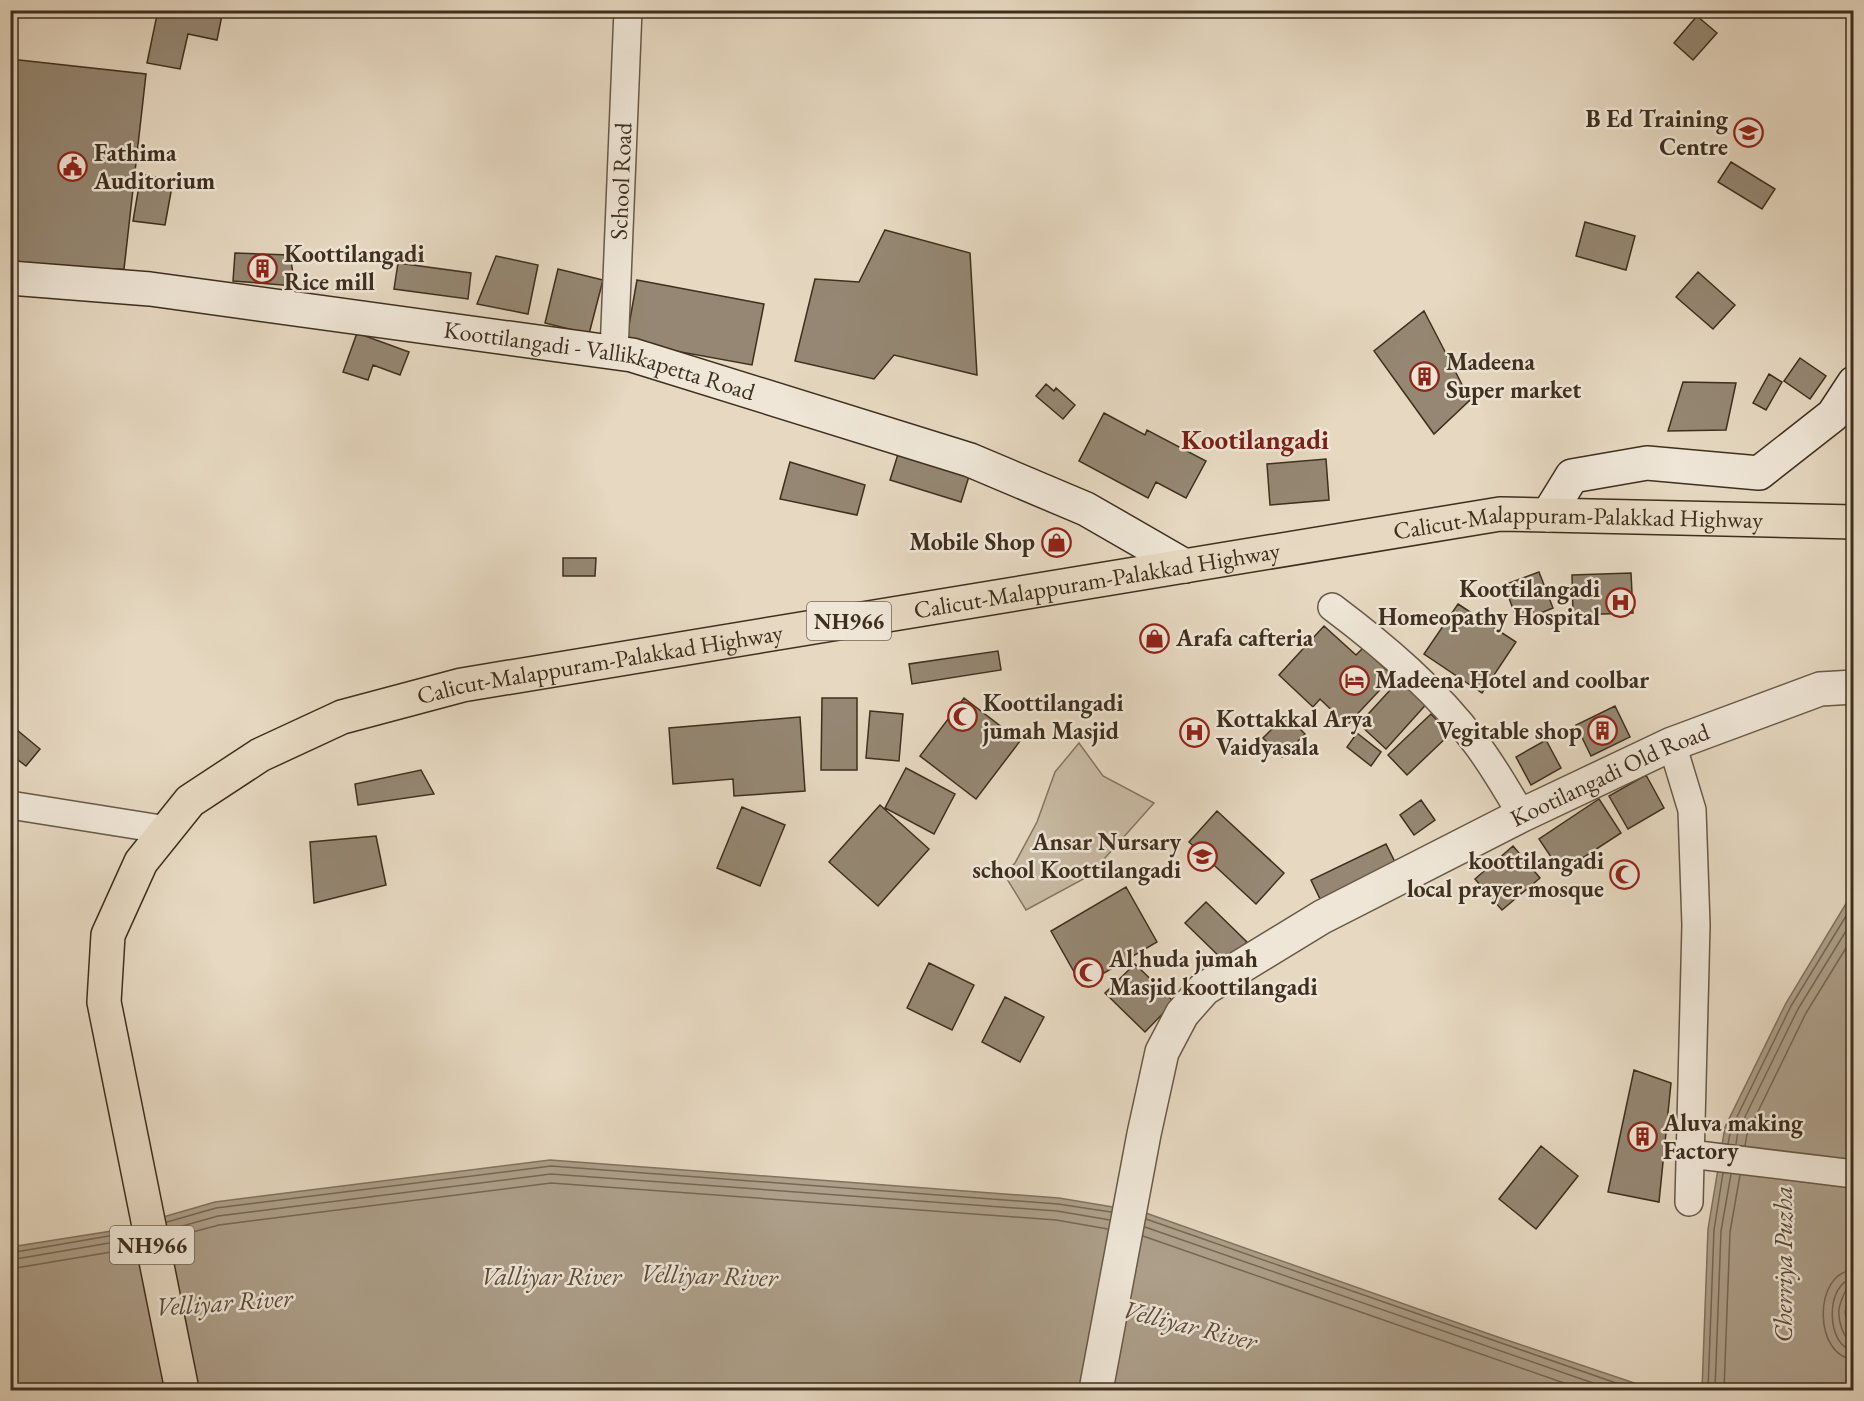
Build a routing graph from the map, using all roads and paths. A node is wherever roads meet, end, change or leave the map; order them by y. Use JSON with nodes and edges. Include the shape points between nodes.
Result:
{"nodes":[{"id":1,"x":628,"y":10,"type":"edge"},
{"id":2,"x":10,"y":278,"type":"edge"},
{"id":3,"x":614,"y":352,"type":"junction"},
{"id":4,"x":1854,"y":383,"type":"edge"},
{"id":5,"x":1548,"y":515,"type":"junction"},
{"id":6,"x":1854,"y":522,"type":"edge"},
{"id":7,"x":1172,"y":558,"type":"junction"},
{"id":8,"x":1332,"y":607,"type":"dead end"},
{"id":9,"x":1854,"y":687,"type":"edge"},
{"id":10,"x":1672,"y":744,"type":"junction"},
{"id":11,"x":10,"y":805,"type":"edge"},
{"id":12,"x":1522,"y":816,"type":"junction"},
{"id":13,"x":167,"y":830,"type":"junction"},
{"id":14,"x":1690,"y":1154,"type":"junction"},
{"id":15,"x":1854,"y":1174,"type":"edge"},
{"id":16,"x":1689,"y":1202,"type":"dead end"},
{"id":17,"x":182,"y":1390,"type":"edge"},
{"id":18,"x":1096,"y":1390,"type":"edge"}],
"edges":[{"from":1,"to":3,"type":"street","name":"School Road"},
{"from":2,"to":3,"type":"main road","name":"Koottilangadi - Vallikkapetta Road","via":[[150,289]]},
{"from":3,"to":7,"type":"main road","name":"Koottilangadi - Vallikkapetta Road","via":[[632,354],[970,460],[1086,509]]},
{"from":4,"to":5,"type":"main road","via":[[1833,415],[1759,472],[1647,463],[1572,476]]},
{"from":5,"to":6,"type":"highway","name":"Calicut-Malappuram-Palakkad Highway","number":"NH966"},
{"from":5,"to":7,"type":"highway","name":"Calicut-Malappuram-Palakkad Highway","number":"NH966","via":[[1500,514]]},
{"from":7,"to":13,"type":"highway","name":"Calicut-Malappuram-Palakkad Highway","number":"NH966","via":[[462,685],[342,717],[260,755],[190,801]]},
{"from":8,"to":12,"type":"street","via":[[1371,636],[1425,686],[1476,742]]},
{"from":9,"to":10,"type":"main road","name":"Kootilangadi Old Road","via":[[1820,689]]},
{"from":10,"to":12,"type":"main road","name":"Kootilangadi Old Road"},
{"from":10,"to":14,"type":"street","via":[[1692,810],[1696,925]]},
{"from":11,"to":13,"type":"street"},
{"from":12,"to":18,"type":"main road","name":"Kootilangadi Old Road","via":[[1322,917],[1204,989],[1182,1014],[1162,1052]]},
{"from":13,"to":17,"type":"highway","name":"Calicut-Malappuram-Palakkad Highway","number":"NH966","via":[[141,862],[108,935],[104,1002]]},
{"from":14,"to":15,"type":"street"},
{"from":14,"to":16,"type":"street"}]}
